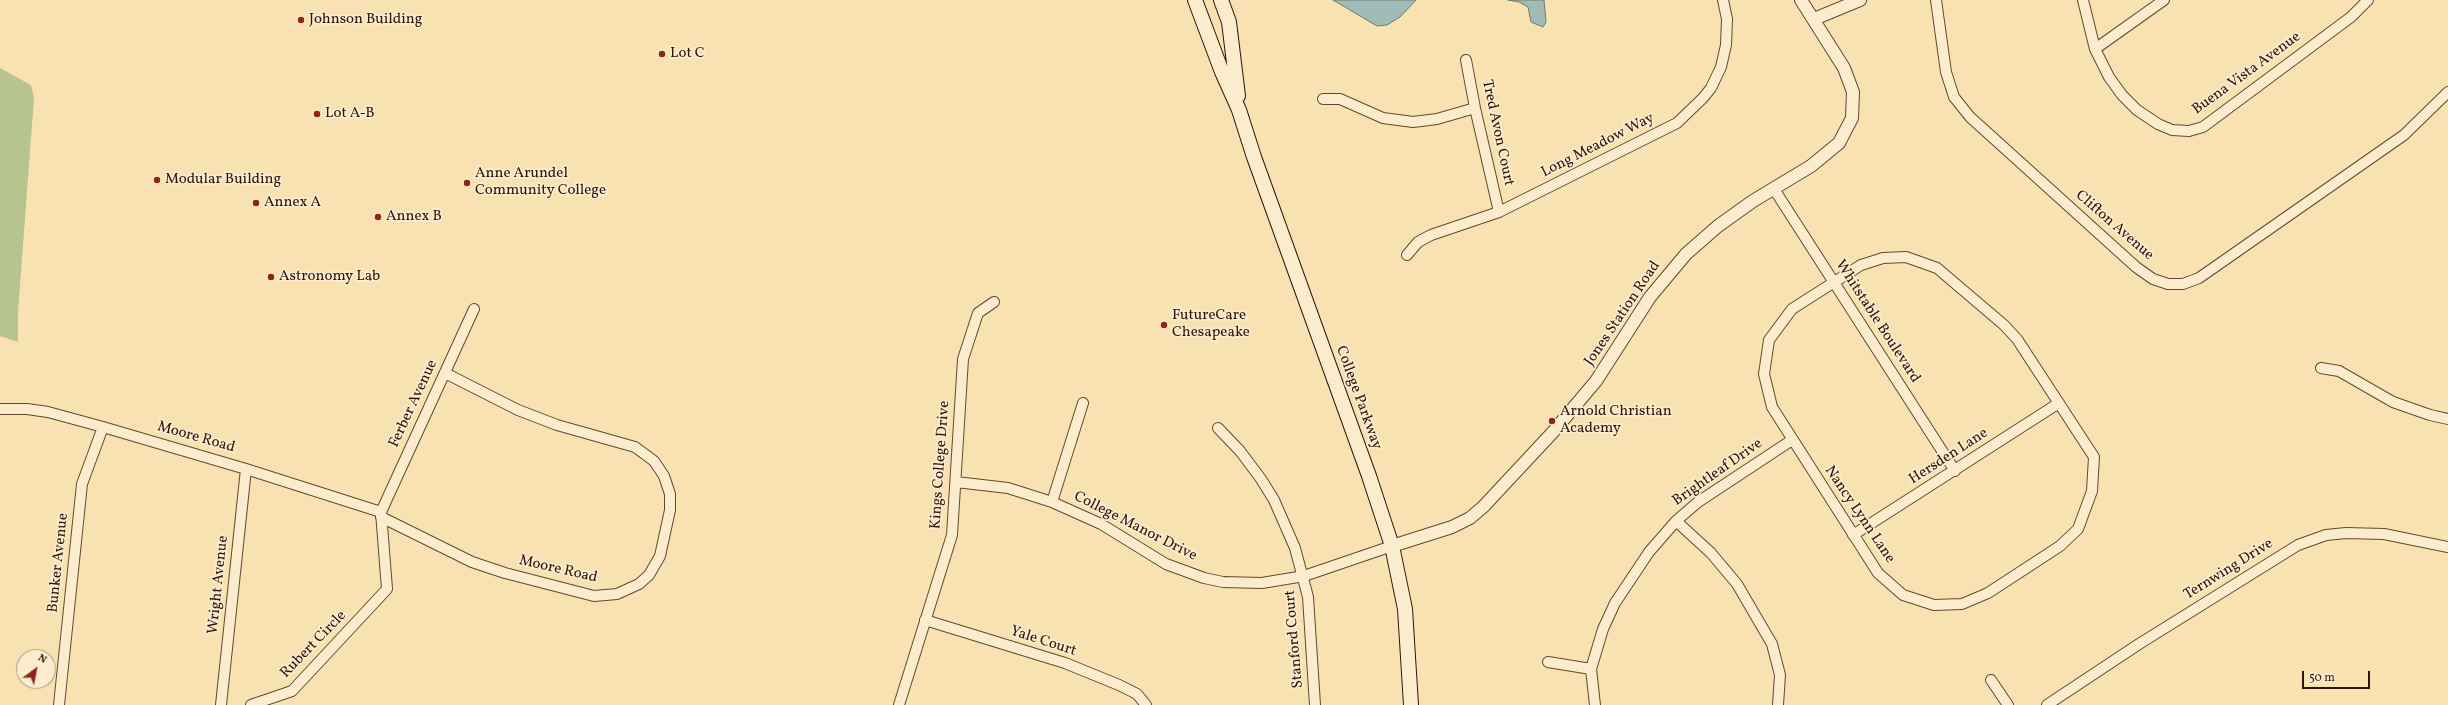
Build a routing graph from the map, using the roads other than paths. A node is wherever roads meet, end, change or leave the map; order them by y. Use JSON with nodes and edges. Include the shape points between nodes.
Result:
{"nodes":[{"id":1,"x":1195,"y":0,"type":"edge"},
{"id":2,"x":1219,"y":0,"type":"edge"},
{"id":3,"x":1723,"y":0,"type":"edge"},
{"id":4,"x":1801,"y":0,"type":"edge"},
{"id":5,"x":1860,"y":0,"type":"edge"},
{"id":6,"x":1936,"y":0,"type":"edge"},
{"id":7,"x":2083,"y":0,"type":"edge"},
{"id":8,"x":2164,"y":0,"type":"edge"},
{"id":9,"x":2368,"y":0,"type":"edge"},
{"id":10,"x":1814,"y":19,"type":"junction"},
{"id":11,"x":2095,"y":49,"type":"junction"},
{"id":12,"x":1466,"y":60,"type":"dead end"},
{"id":13,"x":2448,"y":92,"type":"edge"},
{"id":14,"x":1323,"y":99,"type":"dead end"},
{"id":15,"x":1475,"y":108,"type":"junction"},
{"id":16,"x":1239,"y":110,"type":"junction"},
{"id":17,"x":1774,"y":189,"type":"junction"},
{"id":18,"x":1499,"y":212,"type":"junction"},
{"id":19,"x":1407,"y":255,"type":"dead end"},
{"id":20,"x":1834,"y":283,"type":"junction"},
{"id":21,"x":994,"y":302,"type":"dead end"},
{"id":22,"x":474,"y":309,"type":"dead end"},
{"id":23,"x":2321,"y":368,"type":"dead end"},
{"id":24,"x":445,"y":372,"type":"junction"},
{"id":25,"x":2059,"y":402,"type":"junction"},
{"id":26,"x":1083,"y":403,"type":"dead end"},
{"id":27,"x":0,"y":409,"type":"edge"},
{"id":28,"x":2448,"y":419,"type":"edge"},
{"id":29,"x":103,"y":427,"type":"junction"},
{"id":30,"x":1218,"y":428,"type":"dead end"},
{"id":31,"x":1792,"y":440,"type":"junction"},
{"id":32,"x":246,"y":469,"type":"junction"},
{"id":33,"x":1955,"y":471,"type":"junction"},
{"id":34,"x":956,"y":482,"type":"junction"},
{"id":35,"x":1052,"y":502,"type":"junction"},
{"id":36,"x":381,"y":514,"type":"junction"},
{"id":37,"x":1676,"y":521,"type":"junction"},
{"id":38,"x":1853,"y":535,"type":"junction"},
{"id":39,"x":1392,"y":546,"type":"junction"},
{"id":40,"x":2448,"y":547,"type":"edge"},
{"id":41,"x":1304,"y":576,"type":"junction"},
{"id":42,"x":924,"y":620,"type":"junction"},
{"id":43,"x":1548,"y":662,"type":"dead end"},
{"id":44,"x":1591,"y":669,"type":"junction"},
{"id":45,"x":1991,"y":680,"type":"dead end"},
{"id":46,"x":58,"y":705,"type":"edge"},
{"id":47,"x":221,"y":705,"type":"edge"},
{"id":48,"x":251,"y":705,"type":"edge"},
{"id":49,"x":899,"y":705,"type":"edge"},
{"id":50,"x":1146,"y":705,"type":"edge"},
{"id":51,"x":1315,"y":705,"type":"edge"},
{"id":52,"x":1411,"y":705,"type":"edge"},
{"id":53,"x":1594,"y":705,"type":"edge"},
{"id":54,"x":1778,"y":705,"type":"edge"},
{"id":55,"x":2008,"y":705,"type":"edge"},
{"id":56,"x":2047,"y":705,"type":"edge"}],
"edges":[{"from":1,"to":16,"type":"main road","name":"College Parkway"},
{"from":2,"to":16,"type":"main road","name":"College Parkway","via":[[1229,22]]},
{"from":3,"to":18,"type":"street","name":"Long Meadow Way","via":[[1727,19],[1726,45],[1721,66],[1711,88],[1694,107],[1677,123]]},
{"from":4,"to":10,"type":"street","name":"Jones Station Road"},
{"from":5,"to":10,"type":"street"},
{"from":6,"to":13,"type":"street","name":"Clifton Avenue","via":[[1946,72],[1954,97],[1970,117],[2136,267],[2153,279],[2168,284],[2183,284],[2199,278],[2404,135]]},
{"from":7,"to":11,"type":"street","name":"Buena Vista Avenue"},
{"from":8,"to":11,"type":"street"},
{"from":9,"to":11,"type":"street","name":"Buena Vista Avenue","via":[[2351,17],[2203,126],[2189,131],[2172,130],[2137,110],[2109,77]]},
{"from":10,"to":17,"type":"street","name":"Jones Station Road","via":[[1850,81],[1854,104],[1852,118],[1839,143],[1811,166]]},
{"from":12,"to":15,"type":"street","name":"Tred Avon Court"},
{"from":14,"to":15,"type":"street","via":[[1340,99],[1384,118],[1412,122],[1437,119]]},
{"from":15,"to":18,"type":"street","name":"Tred Avon Court"},
{"from":16,"to":39,"type":"main road","name":"College Parkway"},
{"from":17,"to":20,"type":"street","name":"Whitstable Boulevard"},
{"from":17,"to":39,"type":"street","name":"Jones Station Road","via":[[1718,226],[1686,254],[1650,297],[1596,381],[1553,432],[1483,507],[1470,518],[1452,527]]},
{"from":18,"to":19,"type":"street","name":"Long Meadow Way","via":[[1431,235],[1418,242]]},
{"from":20,"to":25,"type":"street","name":"Nancy Lynn Lane","via":[[1861,265],[1883,258],[1906,257],[1937,268],[2009,329]]},
{"from":20,"to":31,"type":"street","name":"Nancy Lynn Lane","via":[[1792,309],[1769,340],[1764,374],[1772,407]]},
{"from":20,"to":33,"type":"street","name":"Whitstable Boulevard"},
{"from":21,"to":34,"type":"street","name":"Kings College Drive","via":[[978,313],[963,360]]},
{"from":22,"to":24,"type":"street","name":"Ferber Avenue"},
{"from":23,"to":28,"type":"street","via":[[2339,371],[2393,402]]},
{"from":24,"to":36,"type":"street","name":"Ferber Avenue"},
{"from":24,"to":36,"type":"street","name":"Moore Road","via":[[518,410],[557,425],[635,447],[654,461],[664,476],[670,494],[670,510],[660,556],[649,575],[639,584],[617,594],[594,596],[472,562]]},
{"from":25,"to":33,"type":"street","name":"Hersden Lane"},
{"from":25,"to":38,"type":"street","name":"Nancy Lynn Lane","via":[[2094,457],[2090,497],[2078,529],[2060,546],[1988,593],[1962,604],[1934,605],[1903,595],[1878,573]]},
{"from":26,"to":35,"type":"street"},
{"from":27,"to":29,"type":"street","name":"Moore Road","via":[[48,412]]},
{"from":29,"to":32,"type":"street","name":"Moore Road"},
{"from":29,"to":46,"type":"street","name":"Bunker Avenue","via":[[82,484]]},
{"from":30,"to":41,"type":"street","name":"Stanford Court","via":[[1240,451],[1274,500]]},
{"from":31,"to":37,"type":"street","name":"Brightleaf Drive","via":[[1723,484]]},
{"from":31,"to":38,"type":"street","name":"Nancy Lynn Lane"},
{"from":32,"to":36,"type":"street","name":"Moore Road"},
{"from":32,"to":47,"type":"street","name":"Wright Avenue"},
{"from":33,"to":38,"type":"street","name":"Hersden Lane"},
{"from":34,"to":35,"type":"street","name":"College Manor Drive","via":[[1008,488]]},
{"from":34,"to":42,"type":"street","name":"Kings College Drive","via":[[952,535]]},
{"from":35,"to":41,"type":"street","name":"College Manor Drive","via":[[1101,524],[1166,564],[1204,578],[1244,584]]},
{"from":36,"to":48,"type":"street","name":"Rubert Circle","via":[[387,589],[292,691]]},
{"from":37,"to":44,"type":"street","name":"Brightleaf Drive","via":[[1649,552],[1615,603],[1603,629]]},
{"from":37,"to":54,"type":"street","via":[[1711,553],[1737,584],[1772,644],[1780,675]]},
{"from":39,"to":41,"type":"street","name":"College Manor Drive"},
{"from":39,"to":52,"type":"main road","name":"College Parkway","via":[[1405,610]]},
{"from":40,"to":56,"type":"street","name":"Ternwing Drive","via":[[2384,534],[2346,533],[2326,534],[2298,545]]},
{"from":41,"to":51,"type":"street","name":"Stanford Court","via":[[1308,597]]},
{"from":42,"to":49,"type":"street","name":"Kings College Drive"},
{"from":42,"to":50,"type":"street","name":"Yale Court","via":[[1065,663],[1119,685],[1136,694]]},
{"from":43,"to":44,"type":"street"},
{"from":44,"to":53,"type":"street","name":"Brightleaf Drive"},
{"from":45,"to":55,"type":"street"}]}
